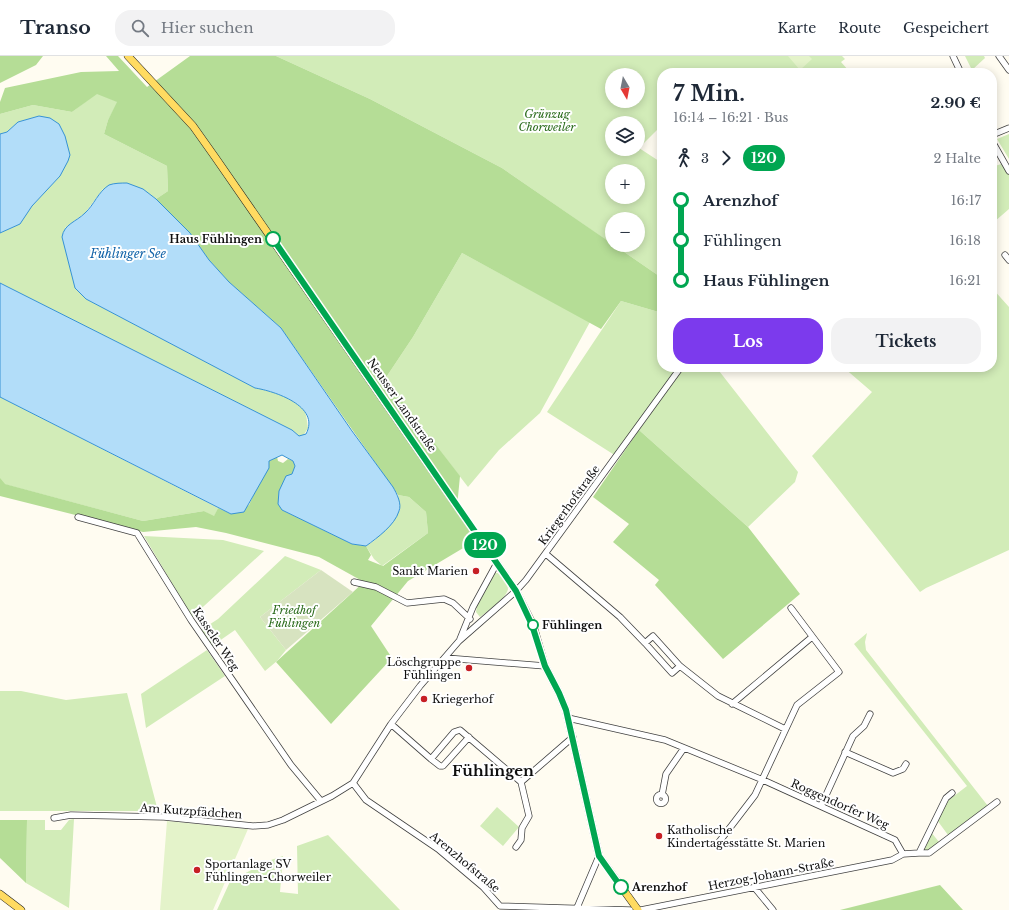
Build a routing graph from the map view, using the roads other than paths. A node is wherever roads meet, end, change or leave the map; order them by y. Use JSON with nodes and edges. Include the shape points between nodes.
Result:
{"nodes":[{"id":1,"x":128,"y":56,"type":"edge"},
{"id":2,"x":953,"y":56,"type":"edge"},
{"id":3,"x":999,"y":56,"type":"edge"},
{"id":4,"x":959,"y":68,"type":"edge"},
{"id":5,"x":1009,"y":70,"type":"edge"},
{"id":6,"x":1009,"y":128,"type":"edge"},
{"id":7,"x":997,"y":133,"type":"edge"},
{"id":8,"x":997,"y":150,"type":"edge"},
{"id":9,"x":1009,"y":172,"type":"edge"},
{"id":10,"x":1005,"y":255,"type":"dead end"},
{"id":11,"x":1009,"y":260,"type":"edge"},
{"id":12,"x":677,"y":372,"type":"edge"},
{"id":13,"x":78,"y":517,"type":"dead end"},
{"id":14,"x":546,"y":554,"type":"junction"},
{"id":15,"x":498,"y":563,"type":"junction"},
{"id":16,"x":354,"y":582,"type":"dead end"},
{"id":17,"x":516,"y":591,"type":"junction"},
{"id":18,"x":791,"y":608,"type":"dead end"},
{"id":19,"x":470,"y":619,"type":"junction"},
{"id":20,"x":812,"y":637,"type":"junction"},
{"id":21,"x":459,"y":641,"type":"junction"},
{"id":22,"x":645,"y":643,"type":"junction"},
{"id":23,"x":446,"y":658,"type":"junction"},
{"id":24,"x":545,"y":666,"type":"junction"},
{"id":25,"x":680,"y":666,"type":"junction"},
{"id":26,"x":732,"y":704,"type":"junction"},
{"id":27,"x":870,"y":714,"type":"dead end"},
{"id":28,"x":568,"y":718,"type":"junction"},
{"id":29,"x":391,"y":724,"type":"junction"},
{"id":30,"x":785,"y":729,"type":"junction"},
{"id":31,"x":468,"y":737,"type":"junction"},
{"id":32,"x":573,"y":737,"type":"junction"},
{"id":33,"x":684,"y":748,"type":"junction"},
{"id":34,"x":845,"y":752,"type":"junction"},
{"id":35,"x":431,"y":759,"type":"junction"},
{"id":36,"x":906,"y":764,"type":"dead end"},
{"id":37,"x":763,"y":780,"type":"junction"},
{"id":38,"x":521,"y":782,"type":"junction"},
{"id":39,"x":353,"y":783,"type":"junction"},
{"id":40,"x":952,"y":794,"type":"dead end"},
{"id":41,"x":662,"y":795,"type":"dead end"},
{"id":42,"x":321,"y":801,"type":"junction"},
{"id":43,"x":996,"y":802,"type":"dead end"},
{"id":44,"x":821,"y":806,"type":"junction"},
{"id":45,"x":54,"y":818,"type":"dead end"},
{"id":46,"x":719,"y":842,"type":"dead end"},
{"id":47,"x":516,"y":847,"type":"dead end"},
{"id":48,"x":918,"y":853,"type":"junction"},
{"id":49,"x":903,"y":854,"type":"junction"},
{"id":50,"x":599,"y":856,"type":"junction"},
{"id":51,"x":754,"y":887,"type":"junction"},
{"id":52,"x":0,"y":894,"type":"edge"},
{"id":53,"x":502,"y":908,"type":"edge"},
{"id":54,"x":577,"y":909,"type":"edge"},
{"id":55,"x":21,"y":910,"type":"edge"},
{"id":56,"x":630,"y":910,"type":"edge"},
{"id":57,"x":640,"y":910,"type":"edge"},
{"id":58,"x":773,"y":910,"type":"edge"}],
"edges":[{"from":1,"to":15,"type":"main road","name":"Neusser Landstraße","via":[[193,126],[216,157]]},
{"from":2,"to":4,"type":"street"},
{"from":3,"to":5,"type":"street"},
{"from":6,"to":7,"type":"street"},
{"from":8,"to":9,"type":"street"},
{"from":10,"to":11,"type":"street"},
{"from":12,"to":14,"type":"street","name":"Kriegerhofstraße"},
{"from":13,"to":42,"type":"street","name":"Kasseler Weg","via":[[137,533],[190,620],[291,765]]},
{"from":14,"to":17,"type":"street","name":"Kriegerhofstraße"},
{"from":14,"to":22,"type":"street","via":[[620,617]]},
{"from":15,"to":17,"type":"main road","name":"Neusser Landstraße"},
{"from":15,"to":19,"type":"street","name":"Kriegerhofstraße","via":[[473,607]]},
{"from":16,"to":19,"type":"street","via":[[376,587],[407,603],[444,599]]},
{"from":17,"to":21,"type":"street","name":"Kriegerhofstraße"},
{"from":17,"to":24,"type":"main road","name":"Neusser Landstraße","via":[[532,625]]},
{"from":18,"to":20,"type":"street"},
{"from":19,"to":21,"type":"street","name":"Kriegerhofstraße"},
{"from":20,"to":26,"type":"street"},
{"from":20,"to":30,"type":"street","via":[[839,672],[797,705]]},
{"from":21,"to":23,"type":"street","name":"Kriegerhofstraße"},
{"from":22,"to":25,"type":"street","via":[[653,636]]},
{"from":22,"to":25,"type":"street","via":[[672,673]]},
{"from":23,"to":24,"type":"street"},
{"from":23,"to":29,"type":"street","name":"Kriegerhofstraße","via":[[420,686]]},
{"from":24,"to":28,"type":"main road","name":"Neusser Landstraße"},
{"from":25,"to":26,"type":"street"},
{"from":26,"to":30,"type":"street"},
{"from":27,"to":34,"type":"street","via":[[864,726],[853,736]]},
{"from":28,"to":32,"type":"main road","name":"Neusser Landstraße"},
{"from":28,"to":33,"type":"street","name":"Roggendorfer Weg","via":[[665,740]]},
{"from":29,"to":35,"type":"street"},
{"from":29,"to":39,"type":"street","name":"Kriegerhofstraße"},
{"from":30,"to":37,"type":"street"},
{"from":31,"to":35,"type":"street","via":[[443,766]]},
{"from":31,"to":35,"type":"street","via":[[458,729]]},
{"from":31,"to":38,"type":"street"},
{"from":32,"to":38,"type":"street"},
{"from":32,"to":50,"type":"main road","name":"Neusser Landstraße"},
{"from":33,"to":37,"type":"street","name":"Roggendorfer Weg"},
{"from":33,"to":41,"type":"street","via":[[666,774]]},
{"from":34,"to":36,"type":"street","via":[[893,773],[903,769]]},
{"from":34,"to":44,"type":"street"},
{"from":37,"to":44,"type":"street","name":"Roggendorfer Weg"},
{"from":37,"to":46,"type":"street","via":[[755,795]]},
{"from":38,"to":47,"type":"street","via":[[529,816]]},
{"from":39,"to":42,"type":"street","name":"Kriegerhofstraße"},
{"from":39,"to":53,"type":"street","name":"Arenzhofstraße","via":[[366,800],[437,849],[483,888]]},
{"from":40,"to":48,"type":"street","via":[[946,798]]},
{"from":42,"to":45,"type":"street","name":"Am Kutzpfädchen","via":[[283,820],[253,826],[164,818],[71,815]]},
{"from":43,"to":48,"type":"street","via":[[929,853]]},
{"from":44,"to":49,"type":"street","name":"Roggendorfer Weg","via":[[895,840]]},
{"from":48,"to":49,"type":"street"},
{"from":49,"to":51,"type":"street","name":"Herzog-Johann-Straße","via":[[892,860]]},
{"from":50,"to":54,"type":"street"},
{"from":50,"to":57,"type":"main road","name":"Neusser Landstraße"},
{"from":51,"to":57,"type":"street","name":"Herzog-Johann-Straße"},
{"from":51,"to":58,"type":"street"},
{"from":52,"to":55,"type":"main road"},
{"from":53,"to":54,"type":"street","name":"Arenzhofstraße"},
{"from":54,"to":56,"type":"street","name":"Arenzhofstraße"}]}
